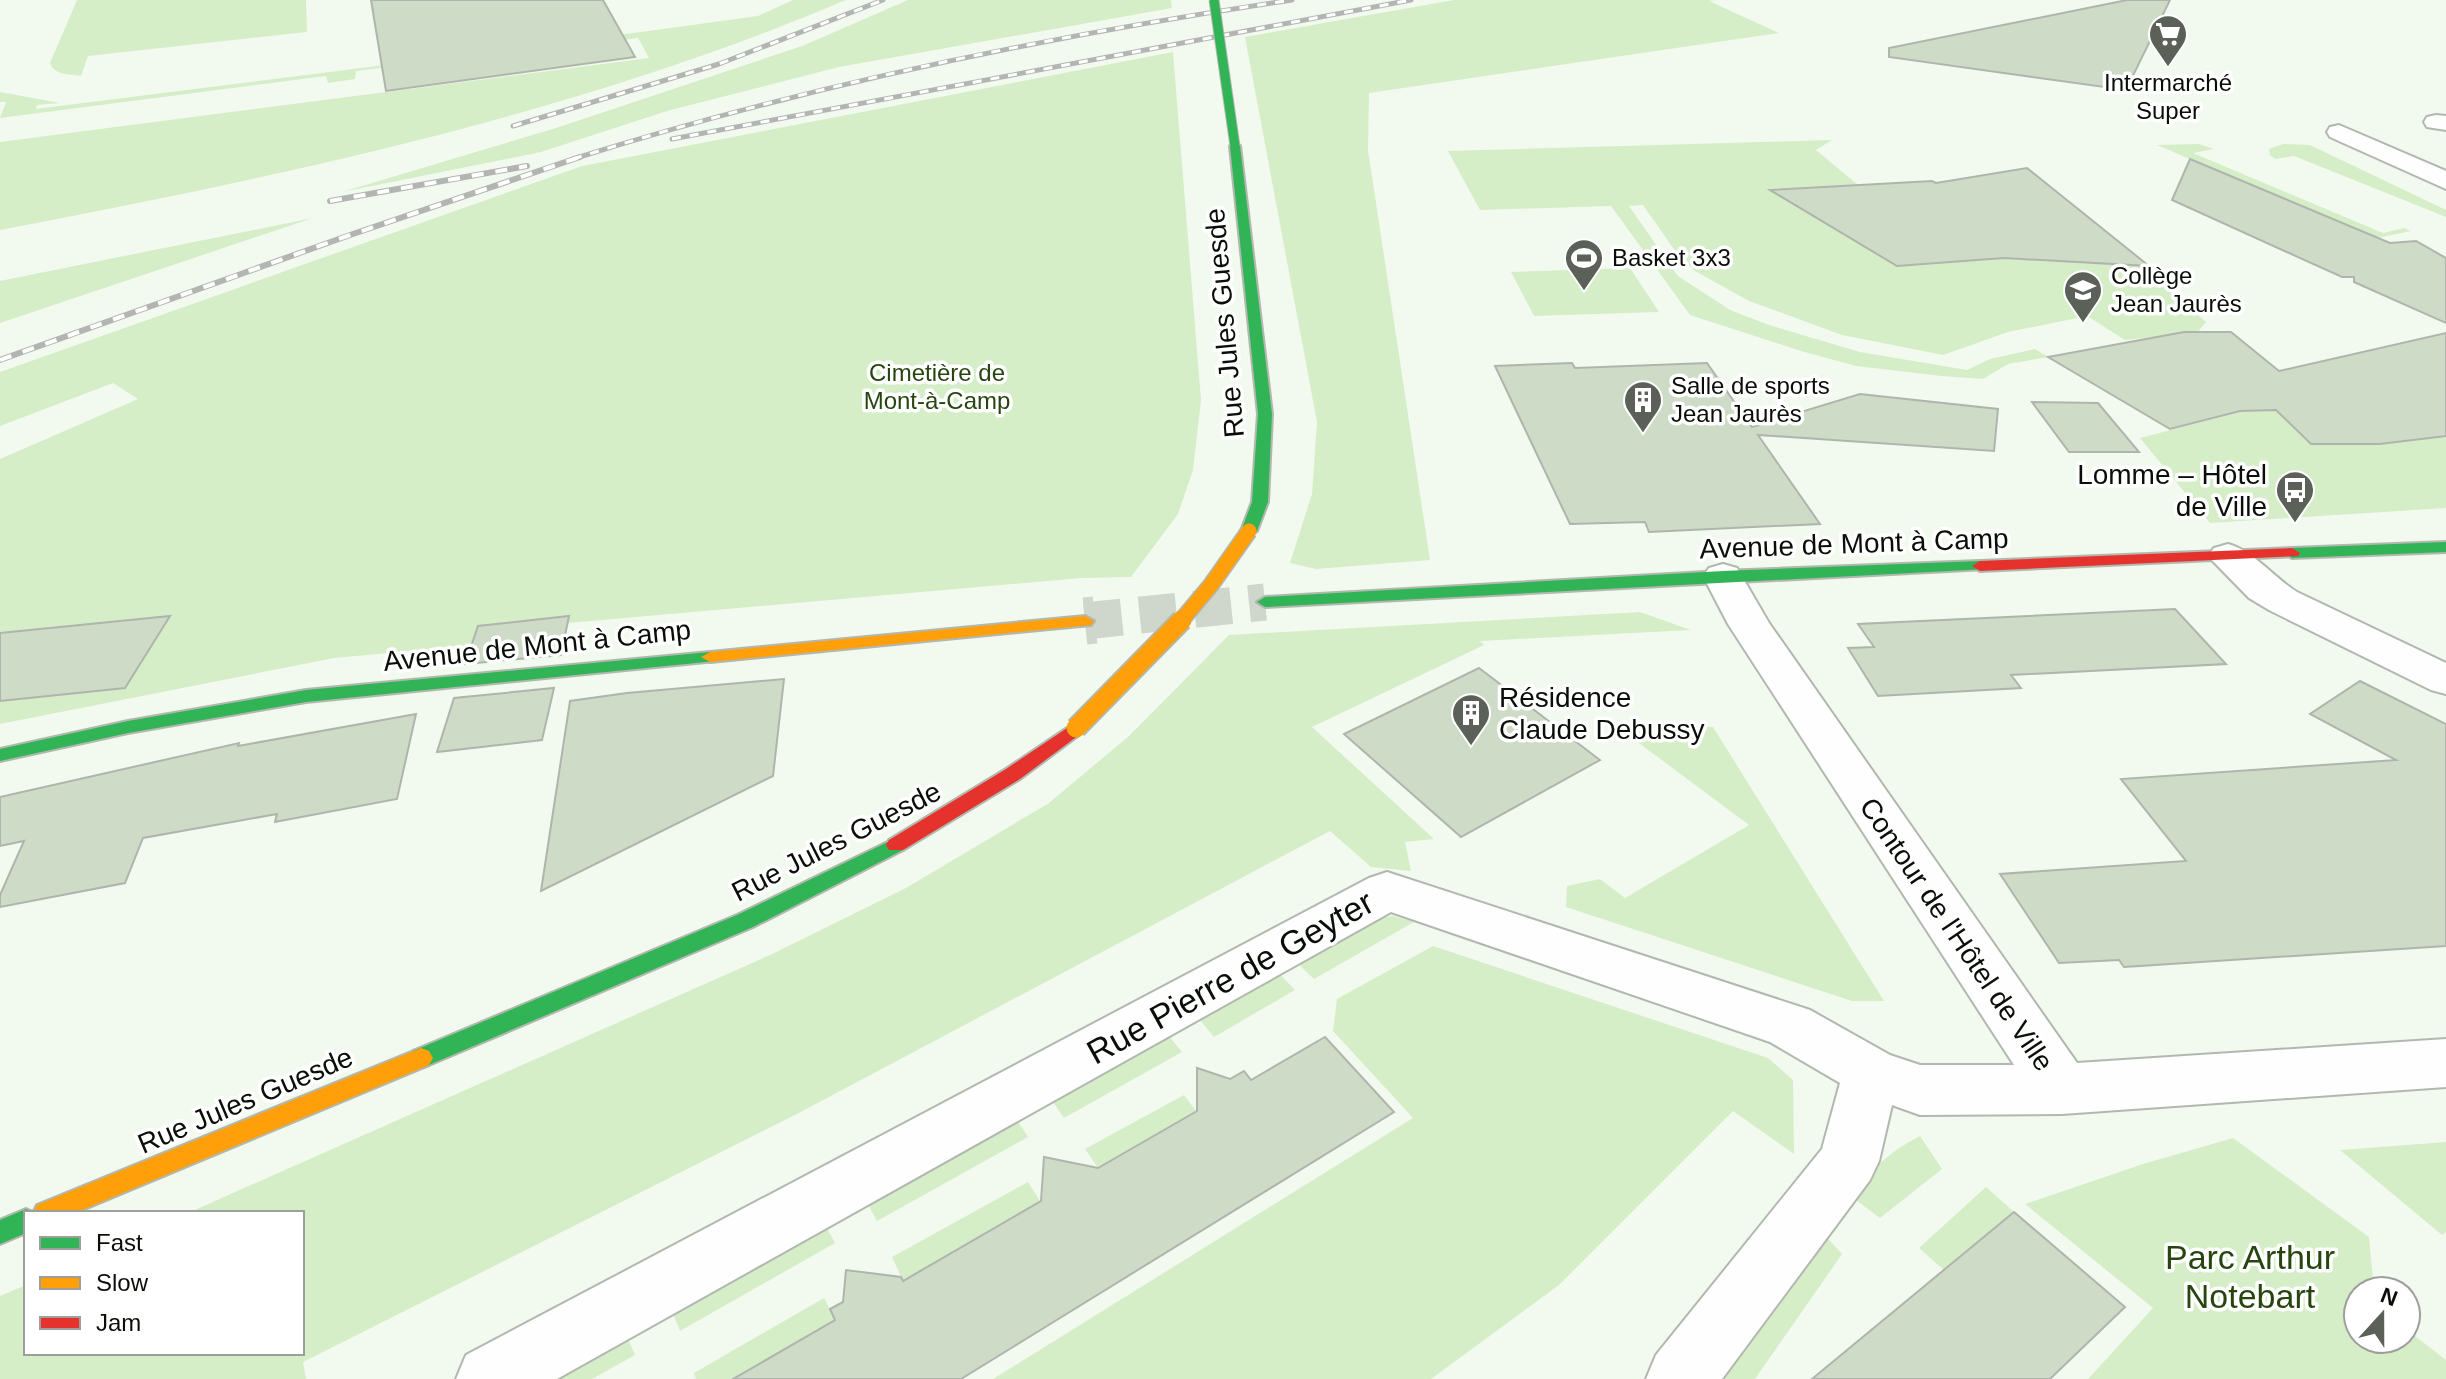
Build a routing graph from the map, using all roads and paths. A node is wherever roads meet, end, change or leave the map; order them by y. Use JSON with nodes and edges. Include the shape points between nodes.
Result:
{"nodes":[{"id":1,"x":1214,"y":0,"type":"edge"},
{"id":2,"x":2339,"y":132,"type":"dead end"},
{"id":3,"x":2446,"y":181,"type":"edge"},
{"id":4,"x":2446,"y":547,"type":"edge"},
{"id":5,"x":2228,"y":556,"type":"junction"},
{"id":6,"x":1723,"y":576,"type":"junction"},
{"id":7,"x":1265,"y":602,"type":"tunnel mouth"},
{"id":8,"x":1085,"y":621,"type":"tunnel mouth"},
{"id":9,"x":2446,"y":680,"type":"edge"},
{"id":10,"x":0,"y":755,"type":"edge"},
{"id":11,"x":2446,"y":1063,"type":"edge"},
{"id":12,"x":1871,"y":1073,"type":"junction"},
{"id":13,"x":2062,"y":1089,"type":"junction"},
{"id":14,"x":51,"y":1211,"type":"edge"},
{"id":15,"x":24,"y":1222,"type":"edge"},
{"id":16,"x":0,"y":1232,"type":"edge"},
{"id":17,"x":490,"y":1379,"type":"edge"},
{"id":18,"x":1680,"y":1379,"type":"edge"}],
"edges":[{"from":1,"to":14,"type":"street","name":"Rue Jules Guesde","bridge":true,"via":[[1265,414],[1260,502],[1230,567],[1155,649],[1076,728],[970,805],[878,858],[662,958]]},
{"from":2,"to":3,"type":"street"},
{"from":4,"to":5,"type":"street","name":"Avenue de Mont à Camp"},
{"from":5,"to":6,"type":"street","name":"Avenue de Mont à Camp"},
{"from":5,"to":9,"type":"street","via":[[2283,601]]},
{"from":6,"to":7,"type":"street","name":"Avenue de Mont à Camp"},
{"from":6,"to":13,"type":"street","name":"Contour de l'Hôtel de Ville","via":[[1749,624]]},
{"from":8,"to":10,"type":"street","name":"Avenue de Mont à Camp","via":[[306,696]]},
{"from":11,"to":13,"type":"street","name":"Contour de l'Hôtel de Ville"},
{"from":12,"to":13,"type":"street","name":"Rue Pierre de Geyter","via":[[1920,1090]]},
{"from":12,"to":17,"type":"street","name":"Rue Pierre de Geyter","via":[[1790,1026],[1387,891]]},
{"from":12,"to":18,"type":"street","via":[[1849,1161]]},
{"from":15,"to":16,"type":"street"}]}
